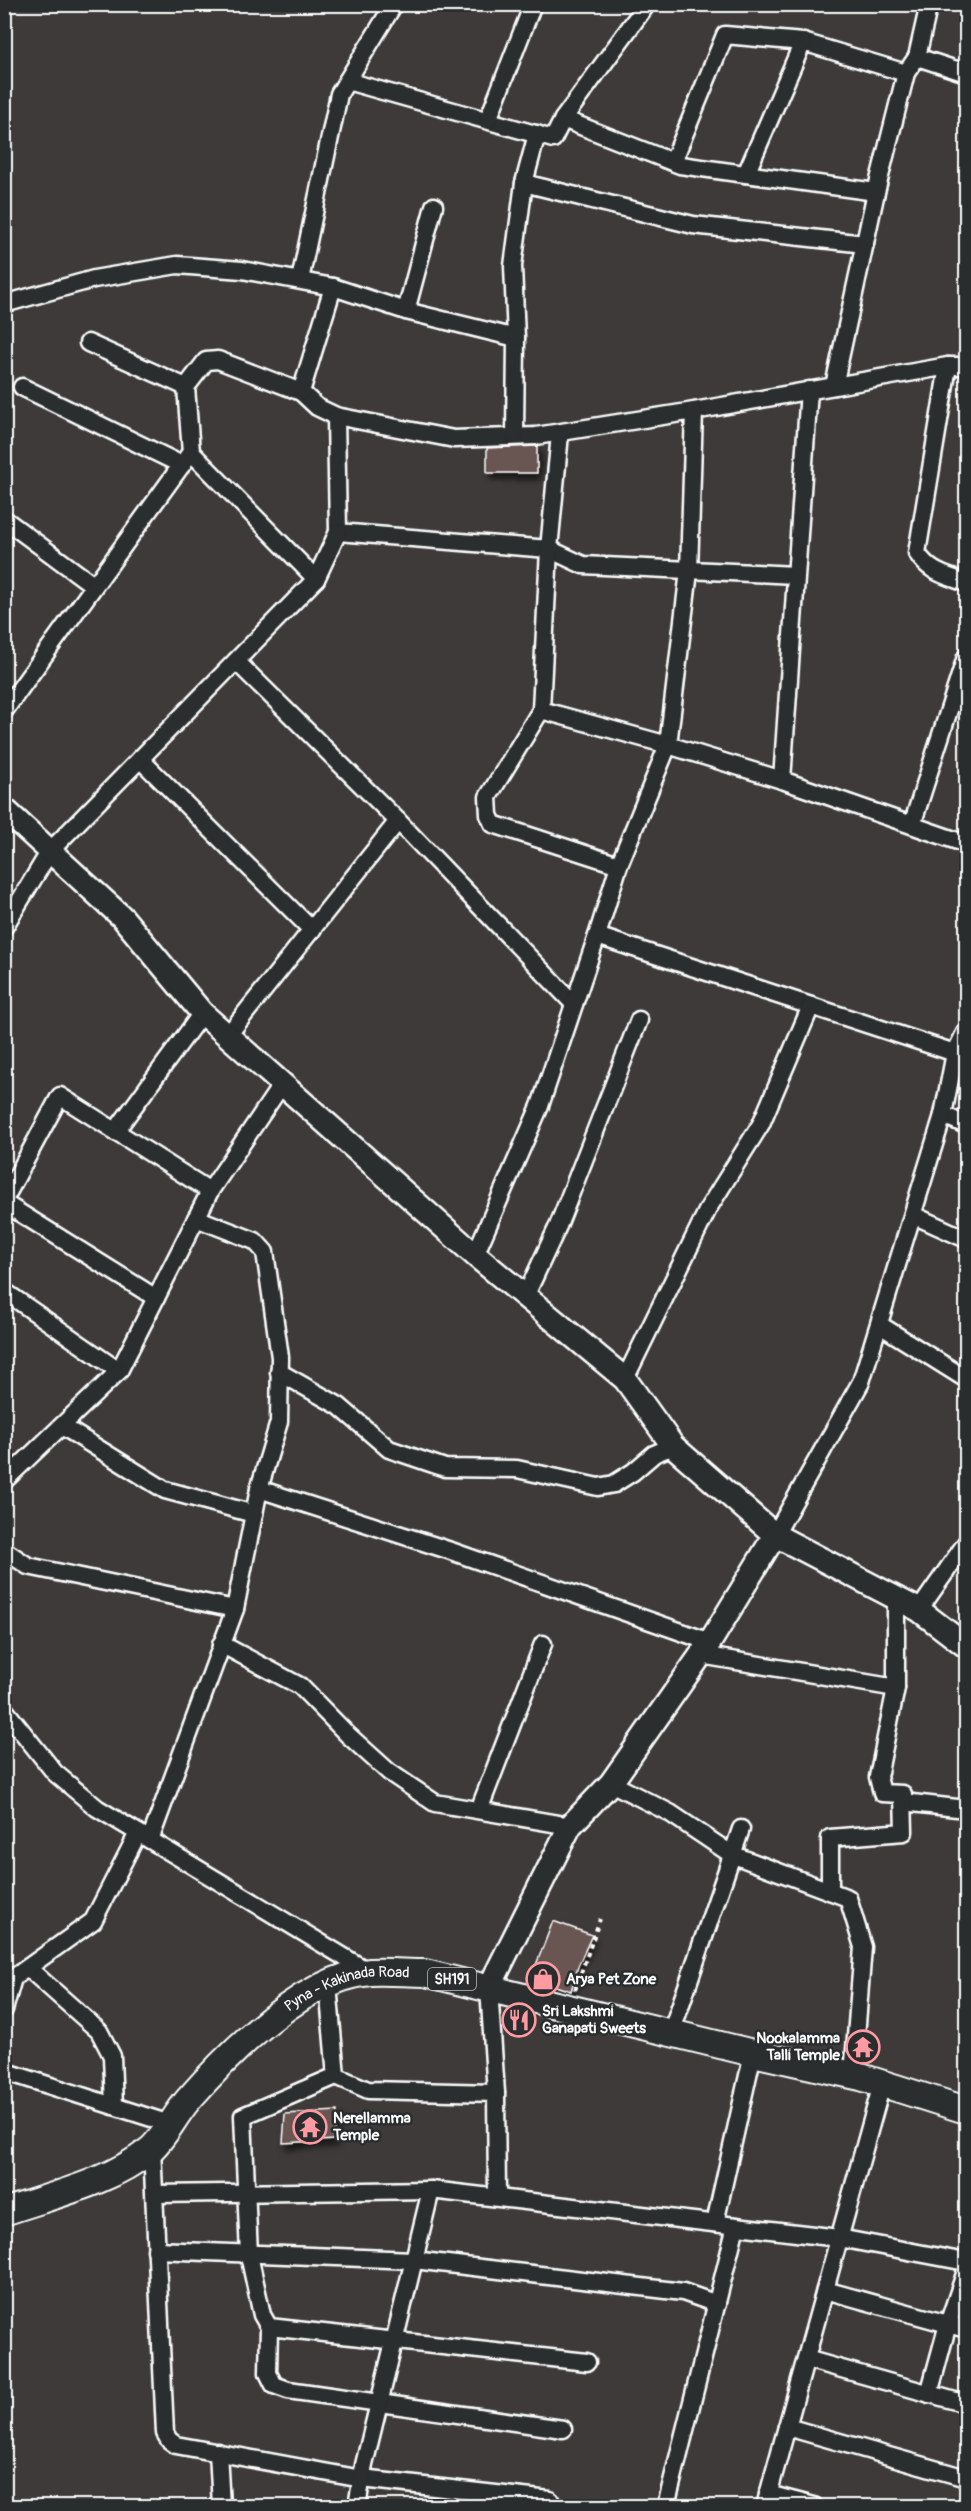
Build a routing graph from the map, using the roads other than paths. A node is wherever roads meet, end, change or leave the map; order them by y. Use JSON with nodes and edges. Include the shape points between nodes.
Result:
{"nodes":[{"id":1,"x":394,"y":4,"type":"edge"},
{"id":2,"x":533,"y":4,"type":"edge"},
{"id":3,"x":646,"y":4,"type":"edge"},
{"id":4,"x":929,"y":4,"type":"edge"},
{"id":5,"x":803,"y":42,"type":"junction"},
{"id":6,"x":917,"y":57,"type":"junction"},
{"id":7,"x":906,"y":73,"type":"junction"},
{"id":8,"x":966,"y":73,"type":"edge"},
{"id":9,"x":347,"y":81,"type":"junction"},
{"id":10,"x":563,"y":119,"type":"junction"},
{"id":11,"x":488,"y":120,"type":"junction"},
{"id":12,"x":537,"y":134,"type":"junction"},
{"id":13,"x":673,"y":162,"type":"junction"},
{"id":14,"x":746,"y":174,"type":"junction"},
{"id":15,"x":524,"y":183,"type":"junction"},
{"id":16,"x":876,"y":192,"type":"junction"},
{"id":17,"x":434,"y":206,"type":"dead end"},
{"id":18,"x":865,"y":243,"type":"junction"},
{"id":19,"x":300,"y":280,"type":"junction"},
{"id":20,"x":333,"y":287,"type":"junction"},
{"id":21,"x":4,"y":304,"type":"edge"},
{"id":22,"x":406,"y":311,"type":"junction"},
{"id":23,"x":516,"y":338,"type":"junction"},
{"id":24,"x":87,"y":343,"type":"dead end"},
{"id":25,"x":948,"y":366,"type":"junction"},
{"id":26,"x":966,"y":366,"type":"edge"},
{"id":27,"x":834,"y":386,"type":"junction"},
{"id":28,"x":22,"y":387,"type":"dead end"},
{"id":29,"x":186,"y":387,"type":"junction"},
{"id":30,"x":809,"y":390,"type":"junction"},
{"id":31,"x":301,"y":392,"type":"junction"},
{"id":32,"x":694,"y":411,"type":"junction"},
{"id":33,"x":336,"y":416,"type":"junction"},
{"id":34,"x":560,"y":434,"type":"junction"},
{"id":35,"x":515,"y":436,"type":"junction"},
{"id":36,"x":187,"y":458,"type":"junction"},
{"id":37,"x":4,"y":519,"type":"edge"},
{"id":38,"x":339,"y":532,"type":"junction"},
{"id":39,"x":549,"y":549,"type":"junction"},
{"id":40,"x":689,"y":571,"type":"junction"},
{"id":41,"x":795,"y":575,"type":"junction"},
{"id":42,"x":316,"y":579,"type":"junction"},
{"id":43,"x":966,"y":583,"type":"edge"},
{"id":44,"x":93,"y":585,"type":"junction"},
{"id":45,"x":966,"y":657,"type":"edge"},
{"id":46,"x":236,"y":661,"type":"junction"},
{"id":47,"x":542,"y":710,"type":"junction"},
{"id":48,"x":4,"y":711,"type":"edge"},
{"id":49,"x":668,"y":745,"type":"junction"},
{"id":50,"x":140,"y":759,"type":"junction"},
{"id":51,"x":782,"y":780,"type":"junction"},
{"id":52,"x":4,"y":809,"type":"edge"},
{"id":53,"x":398,"y":821,"type":"junction"},
{"id":54,"x":912,"y":825,"type":"junction"},
{"id":55,"x":966,"y":844,"type":"edge"},
{"id":56,"x":50,"y":851,"type":"junction"},
{"id":57,"x":619,"y":865,"type":"junction"},
{"id":58,"x":4,"y":927,"type":"edge"},
{"id":59,"x":312,"y":930,"type":"junction"},
{"id":60,"x":597,"y":936,"type":"junction"},
{"id":61,"x":574,"y":1004,"type":"junction"},
{"id":62,"x":811,"y":1006,"type":"junction"},
{"id":63,"x":202,"y":1013,"type":"junction"},
{"id":64,"x":639,"y":1020,"type":"dead end"},
{"id":65,"x":966,"y":1031,"type":"edge"},
{"id":66,"x":228,"y":1035,"type":"junction"},
{"id":67,"x":955,"y":1053,"type":"junction"},
{"id":68,"x":282,"y":1084,"type":"junction"},
{"id":69,"x":943,"y":1115,"type":"junction"},
{"id":70,"x":966,"y":1125,"type":"edge"},
{"id":71,"x":115,"y":1131,"type":"junction"},
{"id":72,"x":210,"y":1191,"type":"junction"},
{"id":73,"x":4,"y":1201,"type":"edge"},
{"id":74,"x":913,"y":1215,"type":"junction"},
{"id":75,"x":196,"y":1218,"type":"junction"},
{"id":76,"x":966,"y":1239,"type":"edge"},
{"id":77,"x":475,"y":1255,"type":"junction"},
{"id":78,"x":4,"y":1291,"type":"edge"},
{"id":79,"x":525,"y":1297,"type":"junction"},
{"id":80,"x":156,"y":1298,"type":"junction"},
{"id":81,"x":880,"y":1325,"type":"junction"},
{"id":82,"x":119,"y":1371,"type":"junction"},
{"id":83,"x":279,"y":1372,"type":"junction"},
{"id":84,"x":625,"y":1379,"type":"junction"},
{"id":85,"x":966,"y":1379,"type":"edge"},
{"id":86,"x":62,"y":1426,"type":"junction"},
{"id":87,"x":673,"y":1446,"type":"junction"},
{"id":88,"x":4,"y":1481,"type":"edge"},
{"id":89,"x":259,"y":1489,"type":"junction"},
{"id":90,"x":254,"y":1514,"type":"junction"},
{"id":91,"x":775,"y":1535,"type":"junction"},
{"id":92,"x":966,"y":1543,"type":"edge"},
{"id":93,"x":4,"y":1550,"type":"edge"},
{"id":94,"x":896,"y":1598,"type":"junction"},
{"id":95,"x":235,"y":1609,"type":"junction"},
{"id":96,"x":919,"y":1610,"type":"junction"},
{"id":97,"x":221,"y":1644,"type":"junction"},
{"id":98,"x":543,"y":1644,"type":"dead end"},
{"id":99,"x":966,"y":1646,"type":"edge"},
{"id":100,"x":705,"y":1648,"type":"junction"},
{"id":101,"x":896,"y":1688,"type":"junction"},
{"id":102,"x":4,"y":1709,"type":"edge"},
{"id":103,"x":611,"y":1783,"type":"junction"},
{"id":104,"x":903,"y":1802,"type":"junction"},
{"id":105,"x":966,"y":1809,"type":"edge"},
{"id":106,"x":479,"y":1810,"type":"junction"},
{"id":107,"x":570,"y":1826,"type":"junction"},
{"id":108,"x":741,"y":1829,"type":"dead end"},
{"id":109,"x":144,"y":1836,"type":"junction"},
{"id":110,"x":731,"y":1854,"type":"junction"},
{"id":111,"x":830,"y":1891,"type":"junction"},
{"id":112,"x":28,"y":1968,"type":"junction"},
{"id":113,"x":369,"y":1972,"type":"junction"},
{"id":114,"x":328,"y":1985,"type":"junction"},
{"id":115,"x":8,"y":1986,"type":"edge"},
{"id":116,"x":489,"y":1988,"type":"junction"},
{"id":117,"x":4,"y":2010,"type":"edge"},
{"id":118,"x":671,"y":2033,"type":"junction"},
{"id":119,"x":753,"y":2053,"type":"junction"},
{"id":120,"x":4,"y":2070,"type":"edge"},
{"id":121,"x":853,"y":2075,"type":"junction"},
{"id":122,"x":336,"y":2076,"type":"junction"},
{"id":123,"x":882,"y":2084,"type":"junction"},
{"id":124,"x":496,"y":2093,"type":"junction"},
{"id":125,"x":114,"y":2106,"type":"junction"},
{"id":126,"x":966,"y":2110,"type":"edge"},
{"id":127,"x":170,"y":2124,"type":"junction"},
{"id":128,"x":152,"y":2148,"type":"junction"},
{"id":129,"x":431,"y":2190,"type":"junction"},
{"id":130,"x":248,"y":2191,"type":"junction"},
{"id":131,"x":156,"y":2194,"type":"junction"},
{"id":132,"x":497,"y":2198,"type":"junction"},
{"id":133,"x":4,"y":2212,"type":"edge"},
{"id":134,"x":715,"y":2223,"type":"junction"},
{"id":135,"x":736,"y":2226,"type":"junction"},
{"id":136,"x":839,"y":2238,"type":"junction"},
{"id":137,"x":156,"y":2250,"type":"junction"},
{"id":138,"x":249,"y":2255,"type":"junction"},
{"id":139,"x":414,"y":2260,"type":"junction"},
{"id":140,"x":966,"y":2262,"type":"edge"},
{"id":141,"x":966,"y":2271,"type":"edge"},
{"id":142,"x":825,"y":2290,"type":"junction"},
{"id":143,"x":717,"y":2304,"type":"junction"},
{"id":144,"x":948,"y":2324,"type":"junction"},
{"id":145,"x":269,"y":2327,"type":"junction"},
{"id":146,"x":966,"y":2329,"type":"edge"},
{"id":147,"x":394,"y":2339,"type":"junction"},
{"id":148,"x":806,"y":2359,"type":"junction"},
{"id":149,"x":587,"y":2362,"type":"dead end"},
{"id":150,"x":929,"y":2394,"type":"junction"},
{"id":151,"x":379,"y":2403,"type":"junction"},
{"id":152,"x":966,"y":2404,"type":"edge"},
{"id":153,"x":787,"y":2427,"type":"junction"},
{"id":154,"x":563,"y":2429,"type":"dead end"},
{"id":155,"x":218,"y":2452,"type":"junction"},
{"id":156,"x":966,"y":2478,"type":"edge"},
{"id":157,"x":362,"y":2480,"type":"junction"},
{"id":158,"x":550,"y":2500,"type":"dead end"},
{"id":159,"x":766,"y":2500,"type":"edge"},
{"id":160,"x":221,"y":2506,"type":"edge"},
{"id":161,"x":357,"y":2506,"type":"edge"},
{"id":162,"x":666,"y":2506,"type":"edge"},
{"id":163,"x":814,"y":2506,"type":"edge"}],
"edges":[{"from":1,"to":9,"type":"street"},
{"from":2,"to":11,"type":"street"},
{"from":3,"to":10,"type":"street"},
{"from":4,"to":6,"type":"street"},
{"from":5,"to":7,"type":"street"},
{"from":5,"to":13,"type":"street","via":[[725,35]]},
{"from":5,"to":14,"type":"street"},
{"from":6,"to":7,"type":"street"},
{"from":6,"to":8,"type":"street"},
{"from":7,"to":16,"type":"street"},
{"from":9,"to":11,"type":"street"},
{"from":9,"to":19,"type":"street","via":[[339,94]]},
{"from":10,"to":12,"type":"street","via":[[553,138]]},
{"from":10,"to":13,"type":"street"},
{"from":11,"to":12,"type":"street"},
{"from":12,"to":15,"type":"street"},
{"from":13,"to":14,"type":"street"},
{"from":14,"to":16,"type":"street"},
{"from":15,"to":18,"type":"street","via":[[693,225]]},
{"from":15,"to":23,"type":"street","via":[[513,266]]},
{"from":16,"to":18,"type":"street"},
{"from":17,"to":22,"type":"street"},
{"from":18,"to":27,"type":"street"},
{"from":19,"to":20,"type":"street"},
{"from":19,"to":21,"type":"street","via":[[177,265],[93,279]]},
{"from":20,"to":22,"type":"street"},
{"from":20,"to":31,"type":"street"},
{"from":22,"to":23,"type":"street"},
{"from":23,"to":35,"type":"street"},
{"from":24,"to":29,"type":"street"},
{"from":25,"to":26,"type":"street"},
{"from":25,"to":27,"type":"street"},
{"from":25,"to":43,"type":"street","via":[[917,553],[934,572]]},
{"from":27,"to":30,"type":"street"},
{"from":28,"to":36,"type":"street"},
{"from":29,"to":31,"type":"street","via":[[206,361],[218,360]]},
{"from":29,"to":36,"type":"street"},
{"from":30,"to":32,"type":"street"},
{"from":30,"to":41,"type":"street"},
{"from":31,"to":33,"type":"street","via":[[317,407]]},
{"from":32,"to":34,"type":"street"},
{"from":32,"to":40,"type":"street"},
{"from":33,"to":35,"type":"street","via":[[454,439]]},
{"from":33,"to":38,"type":"street"},
{"from":34,"to":35,"type":"street"},
{"from":34,"to":39,"type":"street"},
{"from":36,"to":42,"type":"street"},
{"from":36,"to":44,"type":"street"},
{"from":37,"to":44,"type":"street"},
{"from":38,"to":39,"type":"street"},
{"from":38,"to":42,"type":"street"},
{"from":39,"to":40,"type":"street","via":[[583,565]]},
{"from":39,"to":47,"type":"street"},
{"from":40,"to":41,"type":"street"},
{"from":40,"to":49,"type":"street"},
{"from":41,"to":51,"type":"street"},
{"from":42,"to":46,"type":"street"},
{"from":44,"to":48,"type":"street"},
{"from":45,"to":54,"type":"street"},
{"from":46,"to":50,"type":"street"},
{"from":46,"to":53,"type":"street"},
{"from":47,"to":49,"type":"street"},
{"from":47,"to":57,"type":"street","via":[[488,797],[493,824]]},
{"from":49,"to":51,"type":"street"},
{"from":49,"to":57,"type":"street"},
{"from":50,"to":56,"type":"street"},
{"from":50,"to":59,"type":"street"},
{"from":51,"to":54,"type":"street"},
{"from":52,"to":56,"type":"street"},
{"from":53,"to":59,"type":"street"},
{"from":53,"to":61,"type":"street"},
{"from":54,"to":55,"type":"street"},
{"from":56,"to":58,"type":"street"},
{"from":56,"to":63,"type":"street","via":[[123,918]]},
{"from":57,"to":60,"type":"street"},
{"from":59,"to":66,"type":"street"},
{"from":60,"to":61,"type":"street"},
{"from":60,"to":62,"type":"street"},
{"from":61,"to":77,"type":"street","via":[[540,1106]]},
{"from":62,"to":67,"type":"street"},
{"from":62,"to":84,"type":"street","via":[[761,1124],[709,1207]]},
{"from":63,"to":66,"type":"street"},
{"from":63,"to":71,"type":"street"},
{"from":64,"to":79,"type":"street","via":[[558,1226]]},
{"from":65,"to":67,"type":"street"},
{"from":66,"to":68,"type":"street"},
{"from":67,"to":69,"type":"street"},
{"from":68,"to":72,"type":"street"},
{"from":68,"to":77,"type":"street"},
{"from":69,"to":70,"type":"street"},
{"from":69,"to":74,"type":"street"},
{"from":71,"to":72,"type":"street"},
{"from":71,"to":73,"type":"street","via":[[60,1096]]},
{"from":72,"to":75,"type":"street"},
{"from":73,"to":80,"type":"street"},
{"from":74,"to":76,"type":"street"},
{"from":74,"to":81,"type":"street"},
{"from":75,"to":80,"type":"street"},
{"from":75,"to":83,"type":"street","via":[[255,1241],[265,1252]]},
{"from":77,"to":79,"type":"street"},
{"from":78,"to":82,"type":"street"},
{"from":79,"to":84,"type":"street"},
{"from":80,"to":82,"type":"street"},
{"from":81,"to":85,"type":"street"},
{"from":81,"to":91,"type":"street","via":[[861,1382]]},
{"from":82,"to":86,"type":"street"},
{"from":83,"to":87,"type":"street","via":[[339,1406],[388,1449],[445,1468],[517,1469],[598,1487],[614,1484],[654,1454]]},
{"from":83,"to":89,"type":"street","via":[[279,1422]]},
{"from":84,"to":87,"type":"street"},
{"from":86,"to":88,"type":"street"},
{"from":86,"to":90,"type":"street","via":[[165,1490]]},
{"from":87,"to":91,"type":"street"},
{"from":89,"to":90,"type":"street"},
{"from":89,"to":100,"type":"street","via":[[451,1551]]},
{"from":90,"to":95,"type":"street"},
{"from":91,"to":94,"type":"street"},
{"from":91,"to":100,"type":"street"},
{"from":92,"to":96,"type":"street"},
{"from":93,"to":95,"type":"street","via":[[28,1566]]},
{"from":94,"to":96,"type":"street"},
{"from":94,"to":101,"type":"street"},
{"from":95,"to":97,"type":"street"},
{"from":96,"to":99,"type":"street"},
{"from":97,"to":106,"type":"street","via":[[300,1686],[389,1772],[427,1798],[435,1803]]},
{"from":97,"to":109,"type":"street"},
{"from":98,"to":106,"type":"street"},
{"from":100,"to":101,"type":"street"},
{"from":100,"to":103,"type":"street"},
{"from":101,"to":104,"type":"street","via":[[878,1777],[882,1793],[903,1794]]},
{"from":102,"to":109,"type":"street","via":[[55,1773],[96,1808]]},
{"from":103,"to":107,"type":"street"},
{"from":103,"to":110,"type":"street","via":[[670,1813]]},
{"from":104,"to":105,"type":"street"},
{"from":104,"to":111,"type":"street","via":[[904,1832],[830,1838]]},
{"from":106,"to":107,"type":"street"},
{"from":107,"to":116,"type":"street"},
{"from":108,"to":110,"type":"street"},
{"from":109,"to":112,"type":"street","via":[[93,1921]]},
{"from":109,"to":113,"type":"street"},
{"from":110,"to":111,"type":"street"},
{"from":110,"to":118,"type":"street"},
{"from":111,"to":121,"type":"street","via":[[848,1898],[863,1947]]},
{"from":112,"to":115,"type":"street"},
{"from":112,"to":125,"type":"street","via":[[99,2031],[112,2056]]},
{"from":113,"to":114,"type":"main road","name":"Pyna - Kakinada Road","number":"SH191"},
{"from":113,"to":116,"type":"main road","name":"Pyna - Kakinada Road","number":"SH191","via":[[425,1973]]},
{"from":114,"to":122,"type":"street"},
{"from":114,"to":127,"type":"main road","name":"Pyna - Kakinada Road","number":"SH191","via":[[285,2007],[216,2068]]},
{"from":115,"to":117,"type":"street"},
{"from":116,"to":118,"type":"main road","name":"Pyna - Kakinada Road","number":"SH191"},
{"from":116,"to":124,"type":"street"},
{"from":118,"to":119,"type":"main road","name":"Pyna - Kakinada Road","number":"SH191"},
{"from":119,"to":121,"type":"main road","name":"Pyna - Kakinada Road","number":"SH191"},
{"from":119,"to":134,"type":"street"},
{"from":120,"to":125,"type":"street"},
{"from":121,"to":123,"type":"main road","name":"Pyna - Kakinada Road","number":"SH191"},
{"from":122,"to":124,"type":"street","via":[[369,2090]]},
{"from":122,"to":130,"type":"street","via":[[243,2115]]},
{"from":123,"to":126,"type":"main road","name":"Pyna - Kakinada Road","number":"SH191"},
{"from":123,"to":136,"type":"street"},
{"from":124,"to":132,"type":"street"},
{"from":125,"to":127,"type":"street"},
{"from":127,"to":128,"type":"main road","name":"Pyna - Kakinada Road","number":"SH191"},
{"from":128,"to":131,"type":"street"},
{"from":128,"to":133,"type":"main road","name":"Pyna - Kakinada Road","number":"SH191","via":[[125,2168]]},
{"from":129,"to":130,"type":"street"},
{"from":129,"to":132,"type":"street"},
{"from":129,"to":139,"type":"street"},
{"from":130,"to":131,"type":"street"},
{"from":130,"to":138,"type":"street"},
{"from":131,"to":137,"type":"street"},
{"from":132,"to":134,"type":"street"},
{"from":134,"to":135,"type":"street"},
{"from":135,"to":136,"type":"street"},
{"from":135,"to":143,"type":"street"},
{"from":136,"to":140,"type":"street"},
{"from":136,"to":142,"type":"street"},
{"from":137,"to":138,"type":"street"},
{"from":137,"to":155,"type":"street","via":[[165,2433],[176,2445]]},
{"from":138,"to":139,"type":"street"},
{"from":138,"to":145,"type":"street","via":[[262,2315]]},
{"from":139,"to":143,"type":"street","via":[[683,2292]]},
{"from":139,"to":147,"type":"street"},
{"from":141,"to":144,"type":"street"},
{"from":142,"to":144,"type":"street"},
{"from":142,"to":148,"type":"street"},
{"from":143,"to":162,"type":"street"},
{"from":144,"to":146,"type":"street"},
{"from":144,"to":150,"type":"street"},
{"from":145,"to":147,"type":"street"},
{"from":145,"to":151,"type":"street","via":[[268,2373],[274,2385]]},
{"from":147,"to":149,"type":"street"},
{"from":147,"to":151,"type":"street"},
{"from":148,"to":150,"type":"street"},
{"from":148,"to":153,"type":"street"},
{"from":150,"to":152,"type":"street"},
{"from":151,"to":154,"type":"street"},
{"from":151,"to":157,"type":"street"},
{"from":153,"to":156,"type":"street"},
{"from":153,"to":159,"type":"street"},
{"from":155,"to":157,"type":"street"},
{"from":155,"to":160,"type":"street"},
{"from":157,"to":158,"type":"street"},
{"from":157,"to":161,"type":"street"},
{"from":159,"to":163,"type":"street"}]}
